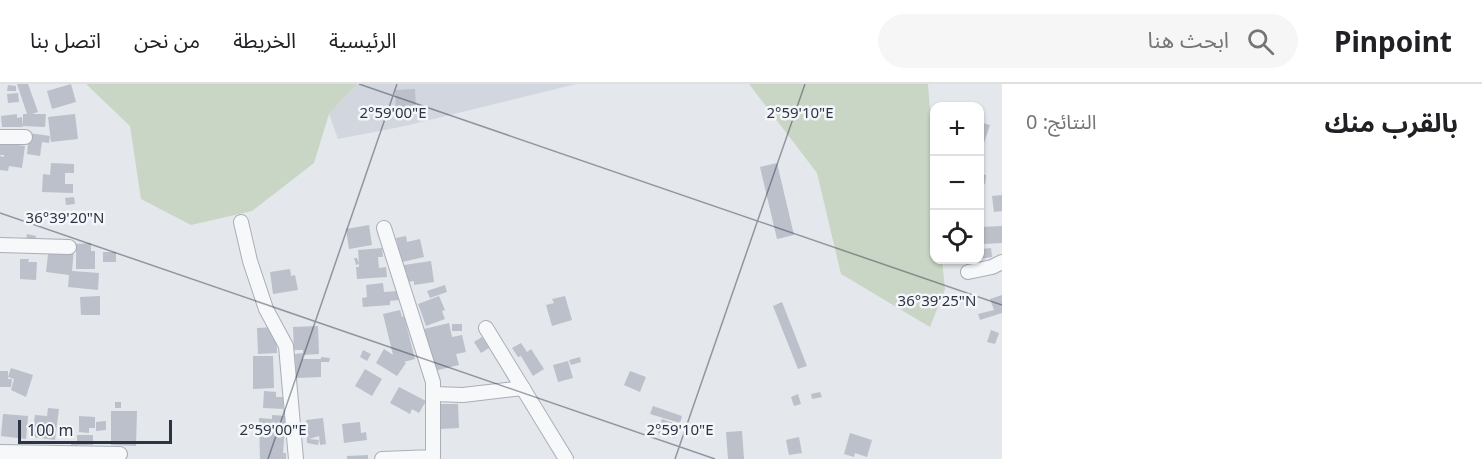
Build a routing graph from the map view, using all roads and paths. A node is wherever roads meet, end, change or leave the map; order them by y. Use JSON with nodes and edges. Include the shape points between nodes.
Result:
{"nodes":[{"id":1,"x":0,"y":137,"type":"edge"},
{"id":2,"x":25,"y":137,"type":"dead end"},
{"id":3,"x":241,"y":222,"type":"dead end"},
{"id":4,"x":384,"y":228,"type":"dead end"},
{"id":5,"x":0,"y":245,"type":"edge"},
{"id":6,"x":69,"y":247,"type":"dead end"},
{"id":7,"x":1002,"y":262,"type":"edge"},
{"id":8,"x":968,"y":272,"type":"dead end"},
{"id":9,"x":486,"y":328,"type":"dead end"},
{"id":10,"x":523,"y":388,"type":"junction"},
{"id":11,"x":434,"y":394,"type":"junction"},
{"id":12,"x":0,"y":452,"type":"edge"},
{"id":13,"x":120,"y":454,"type":"dead end"},
{"id":14,"x":296,"y":459,"type":"edge"},
{"id":15,"x":382,"y":459,"type":"edge"},
{"id":16,"x":566,"y":459,"type":"edge"}],
"edges":[{"from":1,"to":2,"type":"street"},
{"from":3,"to":14,"type":"street","via":[[266,309],[286,346]]},
{"from":4,"to":11,"type":"street"},
{"from":5,"to":6,"type":"street"},
{"from":7,"to":8,"type":"street"},
{"from":9,"to":10,"type":"street"},
{"from":10,"to":11,"type":"street"},
{"from":10,"to":16,"type":"street"},
{"from":11,"to":15,"type":"street","via":[[433,457]]},
{"from":12,"to":13,"type":"street"}]}
